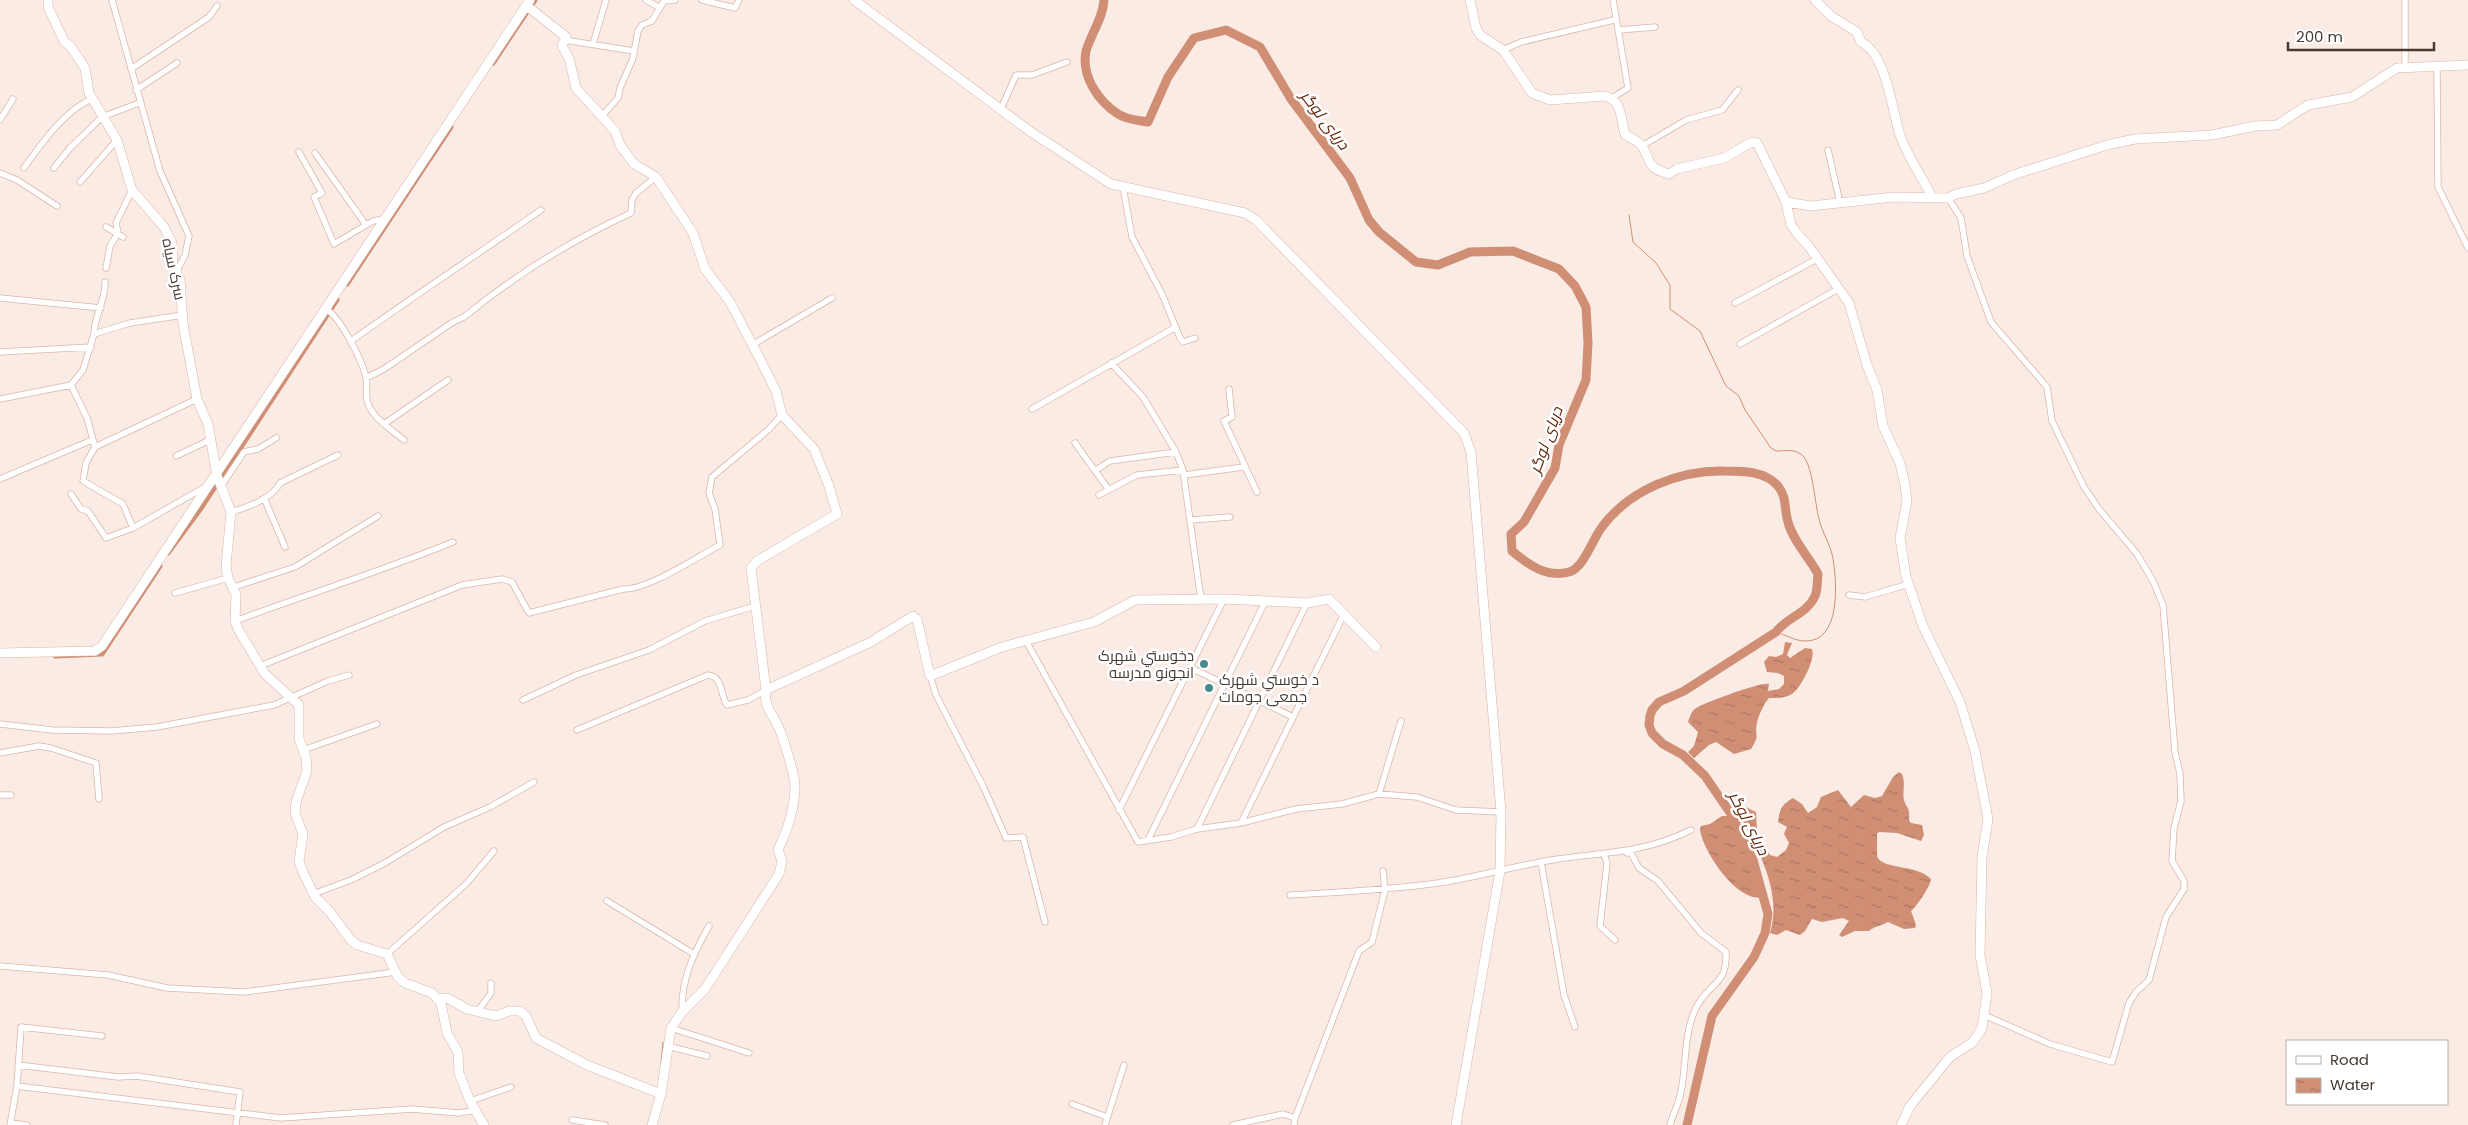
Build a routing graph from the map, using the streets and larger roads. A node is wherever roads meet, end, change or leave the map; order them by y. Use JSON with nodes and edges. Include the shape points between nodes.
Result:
{"nodes":[{"id":1,"x":48,"y":0,"type":"edge"},
{"id":2,"x":112,"y":0,"type":"edge"},
{"id":3,"x":606,"y":0,"type":"edge"},
{"id":4,"x":646,"y":0,"type":"edge"},
{"id":5,"x":675,"y":0,"type":"edge"},
{"id":6,"x":702,"y":0,"type":"edge"},
{"id":7,"x":739,"y":0,"type":"edge"},
{"id":8,"x":854,"y":0,"type":"edge"},
{"id":9,"x":1470,"y":0,"type":"edge"},
{"id":10,"x":1612,"y":0,"type":"edge"},
{"id":11,"x":1815,"y":0,"type":"edge"},
{"id":12,"x":2405,"y":0,"type":"edge"},
{"id":13,"x":529,"y":4,"type":"edge"},
{"id":14,"x":217,"y":6,"type":"dead end"},
{"id":15,"x":660,"y":8,"type":"junction"},
{"id":16,"x":1614,"y":20,"type":"junction"},
{"id":17,"x":1655,"y":27,"type":"dead end"},
{"id":18,"x":1619,"y":30,"type":"junction"},
{"id":19,"x":564,"y":40,"type":"junction"},
{"id":20,"x":593,"y":44,"type":"junction"},
{"id":21,"x":1504,"y":50,"type":"junction"},
{"id":22,"x":634,"y":51,"type":"junction"},
{"id":23,"x":1068,"y":62,"type":"dead end"},
{"id":24,"x":177,"y":63,"type":"dead end"},
{"id":25,"x":2468,"y":65,"type":"edge"},
{"id":26,"x":2437,"y":66,"type":"junction"},
{"id":27,"x":2405,"y":67,"type":"junction"},
{"id":28,"x":131,"y":69,"type":"junction"},
{"id":29,"x":136,"y":90,"type":"junction"},
{"id":30,"x":1738,"y":90,"type":"dead end"},
{"id":31,"x":1612,"y":98,"type":"junction"},
{"id":32,"x":13,"y":99,"type":"dead end"},
{"id":33,"x":92,"y":99,"type":"junction"},
{"id":34,"x":139,"y":102,"type":"junction"},
{"id":35,"x":1001,"y":109,"type":"junction"},
{"id":36,"x":602,"y":116,"type":"junction"},
{"id":37,"x":102,"y":117,"type":"junction"},
{"id":38,"x":0,"y":120,"type":"edge"},
{"id":39,"x":116,"y":140,"type":"junction"},
{"id":40,"x":1642,"y":146,"type":"junction"},
{"id":41,"x":1828,"y":150,"type":"dead end"},
{"id":42,"x":299,"y":152,"type":"dead end"},
{"id":43,"x":315,"y":153,"type":"dead end"},
{"id":44,"x":24,"y":168,"type":"dead end"},
{"id":45,"x":54,"y":168,"type":"dead end"},
{"id":46,"x":0,"y":173,"type":"edge"},
{"id":47,"x":656,"y":178,"type":"junction"},
{"id":48,"x":80,"y":182,"type":"dead end"},
{"id":49,"x":1123,"y":187,"type":"junction"},
{"id":50,"x":132,"y":190,"type":"junction"},
{"id":51,"x":1932,"y":197,"type":"junction"},
{"id":52,"x":1948,"y":198,"type":"junction"},
{"id":53,"x":1786,"y":202,"type":"junction"},
{"id":54,"x":1840,"y":203,"type":"junction"},
{"id":55,"x":58,"y":206,"type":"dead end"},
{"id":56,"x":541,"y":210,"type":"dead end"},
{"id":57,"x":383,"y":219,"type":"junction"},
{"id":58,"x":366,"y":225,"type":"junction"},
{"id":59,"x":106,"y":227,"type":"dead end"},
{"id":60,"x":121,"y":235,"type":"junction"},
{"id":61,"x":2466,"y":242,"type":"edge"},
{"id":62,"x":2468,"y":248,"type":"edge"},
{"id":63,"x":1816,"y":259,"type":"junction"},
{"id":64,"x":106,"y":268,"type":"dead end"},
{"id":65,"x":177,"y":271,"type":"junction"},
{"id":66,"x":105,"y":282,"type":"dead end"},
{"id":67,"x":1838,"y":289,"type":"junction"},
{"id":68,"x":0,"y":298,"type":"edge"},
{"id":69,"x":832,"y":298,"type":"dead end"},
{"id":70,"x":1735,"y":303,"type":"dead end"},
{"id":71,"x":100,"y":308,"type":"junction"},
{"id":72,"x":328,"y":310,"type":"junction"},
{"id":73,"x":183,"y":315,"type":"junction"},
{"id":74,"x":1176,"y":327,"type":"junction"},
{"id":75,"x":94,"y":334,"type":"junction"},
{"id":76,"x":1195,"y":338,"type":"dead end"},
{"id":77,"x":351,"y":341,"type":"junction"},
{"id":78,"x":1740,"y":344,"type":"dead end"},
{"id":79,"x":752,"y":345,"type":"junction"},
{"id":80,"x":91,"y":347,"type":"junction"},
{"id":81,"x":0,"y":352,"type":"edge"},
{"id":82,"x":1111,"y":363,"type":"junction"},
{"id":83,"x":366,"y":378,"type":"junction"},
{"id":84,"x":448,"y":380,"type":"dead end"},
{"id":85,"x":71,"y":385,"type":"junction"},
{"id":86,"x":1229,"y":389,"type":"dead end"},
{"id":87,"x":0,"y":399,"type":"edge"},
{"id":88,"x":197,"y":399,"type":"junction"},
{"id":89,"x":1032,"y":409,"type":"dead end"},
{"id":90,"x":782,"y":414,"type":"junction"},
{"id":91,"x":384,"y":424,"type":"junction"},
{"id":92,"x":276,"y":438,"type":"dead end"},
{"id":93,"x":212,"y":439,"type":"junction"},
{"id":94,"x":92,"y":440,"type":"junction"},
{"id":95,"x":404,"y":440,"type":"dead end"},
{"id":96,"x":1074,"y":443,"type":"dead end"},
{"id":97,"x":95,"y":447,"type":"junction"},
{"id":98,"x":1176,"y":452,"type":"junction"},
{"id":99,"x":338,"y":454,"type":"dead end"},
{"id":100,"x":176,"y":456,"type":"dead end"},
{"id":101,"x":1244,"y":467,"type":"junction"},
{"id":102,"x":1096,"y":470,"type":"junction"},
{"id":103,"x":1184,"y":472,"type":"junction"},
{"id":104,"x":0,"y":479,"type":"edge"},
{"id":105,"x":218,"y":481,"type":"junction"},
{"id":106,"x":1109,"y":490,"type":"junction"},
{"id":107,"x":1257,"y":492,"type":"dead end"},
{"id":108,"x":71,"y":494,"type":"dead end"},
{"id":109,"x":1099,"y":495,"type":"dead end"},
{"id":110,"x":264,"y":498,"type":"junction"},
{"id":111,"x":231,"y":512,"type":"junction"},
{"id":112,"x":378,"y":516,"type":"dead end"},
{"id":113,"x":1230,"y":517,"type":"dead end"},
{"id":114,"x":1191,"y":520,"type":"junction"},
{"id":115,"x":133,"y":528,"type":"junction"},
{"id":116,"x":453,"y":542,"type":"dead end"},
{"id":117,"x":284,"y":547,"type":"dead end"},
{"id":118,"x":228,"y":578,"type":"junction"},
{"id":119,"x":1909,"y":584,"type":"junction"},
{"id":120,"x":234,"y":587,"type":"junction"},
{"id":121,"x":175,"y":593,"type":"dead end"},
{"id":122,"x":1849,"y":595,"type":"dead end"},
{"id":123,"x":1224,"y":599,"type":"junction"},
{"id":124,"x":1200,"y":600,"type":"junction"},
{"id":125,"x":1265,"y":602,"type":"junction"},
{"id":126,"x":1307,"y":603,"type":"junction"},
{"id":127,"x":755,"y":606,"type":"junction"},
{"id":128,"x":1344,"y":614,"type":"junction"},
{"id":129,"x":235,"y":621,"type":"junction"},
{"id":130,"x":1026,"y":641,"type":"junction"},
{"id":131,"x":1376,"y":647,"type":"dead end"},
{"id":132,"x":0,"y":653,"type":"edge"},
{"id":133,"x":260,"y":666,"type":"junction"},
{"id":134,"x":1191,"y":668,"type":"junction"},
{"id":135,"x":349,"y":675,"type":"dead end"},
{"id":136,"x":930,"y":676,"type":"junction"},
{"id":137,"x":1224,"y":685,"type":"junction"},
{"id":138,"x":766,"y":690,"type":"junction"},
{"id":139,"x":292,"y":697,"type":"junction"},
{"id":140,"x":523,"y":700,"type":"dead end"},
{"id":141,"x":1258,"y":702,"type":"junction"},
{"id":142,"x":1293,"y":718,"type":"junction"},
{"id":143,"x":1401,"y":721,"type":"dead end"},
{"id":144,"x":0,"y":724,"type":"edge"},
{"id":145,"x":377,"y":724,"type":"dead end"},
{"id":146,"x":577,"y":730,"type":"dead end"},
{"id":147,"x":303,"y":750,"type":"junction"},
{"id":148,"x":0,"y":753,"type":"edge"},
{"id":149,"x":534,"y":782,"type":"dead end"},
{"id":150,"x":1379,"y":794,"type":"junction"},
{"id":151,"x":0,"y":795,"type":"edge"},
{"id":152,"x":12,"y":795,"type":"dead end"},
{"id":153,"x":99,"y":799,"type":"dead end"},
{"id":154,"x":1119,"y":810,"type":"junction"},
{"id":155,"x":1501,"y":812,"type":"junction"},
{"id":156,"x":1241,"y":823,"type":"junction"},
{"id":157,"x":1197,"y":829,"type":"junction"},
{"id":158,"x":1691,"y":830,"type":"dead end"},
{"id":159,"x":1148,"y":840,"type":"junction"},
{"id":160,"x":494,"y":851,"type":"dead end"},
{"id":161,"x":1618,"y":852,"type":"junction"},
{"id":162,"x":1604,"y":854,"type":"junction"},
{"id":163,"x":1541,"y":862,"type":"junction"},
{"id":164,"x":1383,"y":871,"type":"dead end"},
{"id":165,"x":1500,"y":871,"type":"junction"},
{"id":166,"x":1385,"y":890,"type":"junction"},
{"id":167,"x":313,"y":894,"type":"junction"},
{"id":168,"x":1290,"y":895,"type":"dead end"},
{"id":169,"x":607,"y":901,"type":"dead end"},
{"id":170,"x":1045,"y":922,"type":"dead end"},
{"id":171,"x":709,"y":926,"type":"dead end"},
{"id":172,"x":1614,"y":940,"type":"dead end"},
{"id":173,"x":387,"y":954,"type":"junction"},
{"id":174,"x":694,"y":954,"type":"junction"},
{"id":175,"x":0,"y":966,"type":"edge"},
{"id":176,"x":396,"y":972,"type":"junction"},
{"id":177,"x":491,"y":983,"type":"dead end"},
{"id":178,"x":437,"y":999,"type":"junction"},
{"id":179,"x":478,"y":1011,"type":"junction"},
{"id":180,"x":682,"y":1012,"type":"junction"},
{"id":181,"x":1984,"y":1016,"type":"junction"},
{"id":182,"x":1575,"y":1027,"type":"dead end"},
{"id":183,"x":671,"y":1028,"type":"junction"},
{"id":184,"x":102,"y":1036,"type":"dead end"},
{"id":185,"x":667,"y":1046,"type":"junction"},
{"id":186,"x":749,"y":1053,"type":"dead end"},
{"id":187,"x":707,"y":1056,"type":"dead end"},
{"id":188,"x":18,"y":1065,"type":"junction"},
{"id":189,"x":1124,"y":1065,"type":"dead end"},
{"id":190,"x":17,"y":1086,"type":"junction"},
{"id":191,"x":511,"y":1087,"type":"dead end"},
{"id":192,"x":658,"y":1093,"type":"junction"},
{"id":193,"x":470,"y":1101,"type":"junction"},
{"id":194,"x":1072,"y":1104,"type":"dead end"},
{"id":195,"x":477,"y":1110,"type":"junction"},
{"id":196,"x":237,"y":1112,"type":"junction"},
{"id":197,"x":1107,"y":1117,"type":"junction"},
{"id":198,"x":1295,"y":1118,"type":"junction"},
{"id":199,"x":572,"y":1120,"type":"dead end"},
{"id":200,"x":11,"y":1124,"type":"edge"},
{"id":201,"x":28,"y":1125,"type":"edge"},
{"id":202,"x":236,"y":1125,"type":"edge"},
{"id":203,"x":484,"y":1125,"type":"edge"},
{"id":204,"x":605,"y":1125,"type":"edge"},
{"id":205,"x":652,"y":1125,"type":"edge"},
{"id":206,"x":1105,"y":1125,"type":"edge"},
{"id":207,"x":1233,"y":1125,"type":"edge"},
{"id":208,"x":1294,"y":1125,"type":"edge"},
{"id":209,"x":1456,"y":1125,"type":"edge"},
{"id":210,"x":1670,"y":1125,"type":"edge"},
{"id":211,"x":1901,"y":1125,"type":"edge"}],
"edges":[{"from":1,"to":33,"type":"street","name":"سرک سیاه","via":[[64,42],[85,68]]},
{"from":2,"to":28,"type":"street"},
{"from":3,"to":20,"type":"street"},
{"from":4,"to":15,"type":"street"},
{"from":5,"to":15,"type":"street","via":[[664,1]]},
{"from":6,"to":7,"type":"street","via":[[735,8]]},
{"from":8,"to":35,"type":"street"},
{"from":9,"to":21,"type":"street","via":[[1480,35]]},
{"from":10,"to":16,"type":"street"},
{"from":11,"to":51,"type":"street","via":[[1830,16],[1857,32],[1861,42],[1874,52],[1885,76],[1900,137]]},
{"from":12,"to":27,"type":"street"},
{"from":13,"to":19,"type":"street","via":[[566,37]]},
{"from":13,"to":57,"type":"street"},
{"from":14,"to":28,"type":"street","via":[[209,17]]},
{"from":15,"to":22,"type":"street","via":[[652,21],[642,25],[638,31]]},
{"from":16,"to":18,"type":"street"},
{"from":16,"to":21,"type":"street","via":[[1521,42]]},
{"from":17,"to":18,"type":"street"},
{"from":18,"to":31,"type":"street","via":[[1628,88]]},
{"from":19,"to":20,"type":"street"},
{"from":19,"to":36,"type":"street","via":[[562,46],[569,58],[576,88]]},
{"from":20,"to":22,"type":"street"},
{"from":21,"to":31,"type":"street","via":[[1536,96],[1550,100]]},
{"from":22,"to":36,"type":"street","via":[[618,98]]},
{"from":23,"to":35,"type":"street","via":[[1037,73],[1016,75]]},
{"from":24,"to":29,"type":"street"},
{"from":25,"to":26,"type":"street"},
{"from":26,"to":27,"type":"street"},
{"from":26,"to":61,"type":"street","via":[[2438,187]]},
{"from":27,"to":52,"type":"street","via":[[2396,68],[2352,97],[2308,105],[2277,125],[2212,135],[2126,141],[2076,154]]},
{"from":28,"to":29,"type":"street"},
{"from":29,"to":34,"type":"street"},
{"from":30,"to":40,"type":"street","via":[[1722,110],[1686,120]]},
{"from":31,"to":40,"type":"street","via":[[1618,103],[1625,134]]},
{"from":32,"to":38,"type":"street"},
{"from":33,"to":37,"type":"street","name":"سرک سیاه"},
{"from":33,"to":44,"type":"street","via":[[44,140]]},
{"from":34,"to":37,"type":"street"},
{"from":34,"to":65,"type":"street","via":[[162,177],[189,236],[186,255]]},
{"from":35,"to":49,"type":"street","via":[[1098,176]]},
{"from":36,"to":47,"type":"street","via":[[634,164]]},
{"from":37,"to":39,"type":"street","name":"سرک سیاه"},
{"from":37,"to":45,"type":"street"},
{"from":39,"to":48,"type":"street"},
{"from":39,"to":50,"type":"street","name":"سرک سیاه"},
{"from":40,"to":53,"type":"street","via":[[1653,168],[1669,174],[1677,169],[1724,158],[1754,142]]},
{"from":41,"to":54,"type":"street"},
{"from":42,"to":58,"type":"street","via":[[322,193],[314,197],[334,244]]},
{"from":43,"to":58,"type":"street"},
{"from":46,"to":55,"type":"street"},
{"from":47,"to":79,"type":"street","via":[[692,233],[705,269],[730,302]]},
{"from":47,"to":83,"type":"street","via":[[636,193],[631,212],[520,276],[464,317]]},
{"from":49,"to":74,"type":"street","via":[[1132,237]]},
{"from":49,"to":155,"type":"street","via":[[1245,214],[1256,220],[1464,433],[1471,452]]},
{"from":50,"to":60,"type":"street","via":[[116,223]]},
{"from":50,"to":65,"type":"street","name":"سرک سیاه","via":[[164,227],[172,243],[173,266]]},
{"from":51,"to":52,"type":"street"},
{"from":51,"to":54,"type":"street"},
{"from":52,"to":181,"type":"street","via":[[1961,218],[1967,256],[1990,322],[2047,387],[2052,421],[2084,487],[2137,554],[2164,605],[2181,801],[2174,828],[2172,861],[2184,881],[2184,889],[2166,918],[2149,980],[2129,1003],[2112,1062],[2050,1044]]},
{"from":53,"to":54,"type":"street","via":[[1810,206]]},
{"from":53,"to":63,"type":"street","via":[[1791,224]]},
{"from":56,"to":77,"type":"street"},
{"from":57,"to":58,"type":"street"},
{"from":57,"to":72,"type":"street"},
{"from":59,"to":60,"type":"street"},
{"from":60,"to":64,"type":"street","via":[[110,246]]},
{"from":61,"to":62,"type":"street"},
{"from":63,"to":67,"type":"street"},
{"from":63,"to":70,"type":"street"},
{"from":65,"to":73,"type":"street","name":"سرک سیاه"},
{"from":66,"to":71,"type":"street","via":[[106,294]]},
{"from":67,"to":78,"type":"street"},
{"from":67,"to":119,"type":"street","via":[[1849,303],[1877,390],[1883,426],[1900,463],[1907,493],[1901,524],[1901,548]]},
{"from":68,"to":71,"type":"street"},
{"from":69,"to":79,"type":"street"},
{"from":71,"to":75,"type":"street"},
{"from":72,"to":77,"type":"street","via":[[337,317]]},
{"from":72,"to":105,"type":"street"},
{"from":73,"to":75,"type":"street","via":[[130,323]]},
{"from":73,"to":88,"type":"street","name":"سرک سیاه"},
{"from":74,"to":76,"type":"street","via":[[1183,342]]},
{"from":74,"to":82,"type":"street"},
{"from":75,"to":80,"type":"street"},
{"from":77,"to":83,"type":"street"},
{"from":79,"to":90,"type":"street","via":[[776,391]]},
{"from":80,"to":81,"type":"street"},
{"from":80,"to":85,"type":"street","via":[[83,370]]},
{"from":82,"to":89,"type":"street"},
{"from":82,"to":98,"type":"street","via":[[1143,397]]},
{"from":83,"to":91,"type":"street","via":[[368,405]]},
{"from":84,"to":91,"type":"street"},
{"from":85,"to":87,"type":"street"},
{"from":85,"to":94,"type":"street","via":[[87,418]]},
{"from":86,"to":101,"type":"street","via":[[1232,417],[1224,422]]},
{"from":88,"to":93,"type":"street","name":"سرک سیاه"},
{"from":88,"to":97,"type":"street"},
{"from":90,"to":127,"type":"street","via":[[814,449],[837,514],[751,568]]},
{"from":90,"to":133,"type":"street","via":[[768,430],[712,477],[708,493],[715,509],[720,545],[665,576],[632,589],[529,613],[512,582],[502,579],[462,584]]},
{"from":91,"to":95,"type":"street"},
{"from":92,"to":105,"type":"street","via":[[258,449],[244,452]]},
{"from":93,"to":100,"type":"street"},
{"from":93,"to":105,"type":"street","name":"سرک سیاه"},
{"from":94,"to":97,"type":"street"},
{"from":94,"to":104,"type":"street"},
{"from":96,"to":102,"type":"street"},
{"from":97,"to":115,"type":"street","via":[[86,463],[83,481],[123,504]]},
{"from":98,"to":102,"type":"street","via":[[1110,461]]},
{"from":98,"to":103,"type":"street"},
{"from":99,"to":110,"type":"street","via":[[280,483],[276,492]]},
{"from":101,"to":103,"type":"street"},
{"from":101,"to":107,"type":"street"},
{"from":102,"to":106,"type":"street"},
{"from":103,"to":106,"type":"street","via":[[1137,475]]},
{"from":103,"to":114,"type":"street"},
{"from":105,"to":111,"type":"street","name":"سرک سیاه"},
{"from":105,"to":115,"type":"street"},
{"from":105,"to":132,"type":"street","via":[[102,646],[95,651]]},
{"from":106,"to":109,"type":"street"},
{"from":108,"to":115,"type":"street","via":[[81,509],[88,511],[106,538]]},
{"from":110,"to":111,"type":"street"},
{"from":110,"to":117,"type":"street"},
{"from":111,"to":118,"type":"street","via":[[226,556]]},
{"from":112,"to":120,"type":"street","via":[[295,567]]},
{"from":113,"to":114,"type":"street"},
{"from":114,"to":124,"type":"street"},
{"from":116,"to":129,"type":"street"},
{"from":118,"to":120,"type":"street"},
{"from":118,"to":121,"type":"street"},
{"from":119,"to":122,"type":"street","via":[[1865,597]]},
{"from":119,"to":181,"type":"street","via":[[1923,626],[1960,702],[1975,752],[1988,819],[1982,857],[1980,956],[1987,992]]},
{"from":120,"to":129,"type":"street","via":[[237,602]]},
{"from":123,"to":124,"type":"street"},
{"from":123,"to":125,"type":"street"},
{"from":123,"to":134,"type":"street"},
{"from":124,"to":130,"type":"street","via":[[1135,600],[1094,622]]},
{"from":125,"to":126,"type":"street"},
{"from":125,"to":137,"type":"street"},
{"from":126,"to":128,"type":"street","via":[[1329,599]]},
{"from":126,"to":141,"type":"street"},
{"from":127,"to":138,"type":"street"},
{"from":127,"to":140,"type":"street","via":[[705,621],[649,650],[576,675]]},
{"from":128,"to":131,"type":"street"},
{"from":128,"to":142,"type":"street"},
{"from":129,"to":133,"type":"street"},
{"from":130,"to":136,"type":"street","via":[[1002,647]]},
{"from":130,"to":154,"type":"street"},
{"from":133,"to":139,"type":"street","via":[[272,682]]},
{"from":134,"to":137,"type":"street"},
{"from":134,"to":154,"type":"street"},
{"from":135,"to":139,"type":"street"},
{"from":136,"to":138,"type":"street","via":[[917,619],[913,616],[871,642]]},
{"from":136,"to":170,"type":"street","via":[[936,695],[1006,838],[1023,837]]},
{"from":137,"to":141,"type":"street"},
{"from":137,"to":159,"type":"street"},
{"from":138,"to":146,"type":"street","via":[[748,700],[727,705],[718,680],[708,675]]},
{"from":138,"to":180,"type":"street","via":[[764,700],[779,728],[795,785],[786,831],[778,850],[782,861],[778,874],[705,989]]},
{"from":139,"to":144,"type":"street","via":[[274,705],[222,717],[148,728],[61,730]]},
{"from":139,"to":147,"type":"street","via":[[299,705],[299,739]]},
{"from":141,"to":142,"type":"street"},
{"from":141,"to":157,"type":"street"},
{"from":142,"to":156,"type":"street"},
{"from":143,"to":150,"type":"street"},
{"from":145,"to":147,"type":"street"},
{"from":147,"to":167,"type":"street","via":[[307,771],[295,813],[303,834],[299,861]]},
{"from":148,"to":153,"type":"street","via":[[40,746],[96,764]]},
{"from":149,"to":167,"type":"street","via":[[490,807],[444,827],[386,863]]},
{"from":150,"to":155,"type":"street","via":[[1417,797],[1456,810]]},
{"from":150,"to":156,"type":"street"},
{"from":151,"to":152,"type":"street"},
{"from":154,"to":159,"type":"street","via":[[1136,841]]},
{"from":155,"to":165,"type":"street"},
{"from":156,"to":157,"type":"street"},
{"from":157,"to":159,"type":"street"},
{"from":158,"to":161,"type":"street","via":[[1674,838]]},
{"from":160,"to":173,"type":"street","via":[[466,884]]},
{"from":161,"to":162,"type":"street"},
{"from":161,"to":210,"type":"street","via":[[1631,853],[1640,868],[1658,881],[1701,933],[1726,952],[1727,968],[1719,982],[1700,1001],[1692,1017],[1681,1093]]},
{"from":162,"to":163,"type":"street"},
{"from":162,"to":172,"type":"street","via":[[1607,863],[1600,926]]},
{"from":163,"to":165,"type":"street"},
{"from":163,"to":182,"type":"street","via":[[1564,996]]},
{"from":164,"to":166,"type":"street"},
{"from":165,"to":166,"type":"street"},
{"from":165,"to":209,"type":"street"},
{"from":166,"to":168,"type":"street"},
{"from":166,"to":198,"type":"street","via":[[1372,942],[1359,951]]},
{"from":167,"to":173,"type":"street","via":[[357,945]]},
{"from":169,"to":174,"type":"street"},
{"from":171,"to":174,"type":"street"},
{"from":173,"to":176,"type":"street"},
{"from":174,"to":180,"type":"street","via":[[682,998]]},
{"from":175,"to":176,"type":"street","via":[[108,975],[166,988],[244,992]]},
{"from":176,"to":178,"type":"street","via":[[405,983],[420,987]]},
{"from":177,"to":179,"type":"street","via":[[491,993]]},
{"from":178,"to":179,"type":"street","via":[[447,998]]},
{"from":178,"to":193,"type":"street","via":[[444,1011],[447,1033],[458,1052],[459,1073]]},
{"from":179,"to":192,"type":"street","via":[[496,1016],[520,1011],[526,1016],[536,1038],[587,1065]]},
{"from":180,"to":183,"type":"street"},
{"from":181,"to":211,"type":"street","via":[[1978,1037],[1950,1057],[1910,1106]]},
{"from":183,"to":185,"type":"street"},
{"from":183,"to":186,"type":"street"},
{"from":184,"to":188,"type":"street","via":[[21,1027]]},
{"from":185,"to":187,"type":"street"},
{"from":185,"to":192,"type":"street"},
{"from":188,"to":190,"type":"street"},
{"from":188,"to":196,"type":"street","via":[[118,1077],[137,1076],[240,1092]]},
{"from":189,"to":197,"type":"street"},
{"from":190,"to":196,"type":"street"},
{"from":190,"to":200,"type":"street"},
{"from":191,"to":193,"type":"street"},
{"from":192,"to":205,"type":"street"},
{"from":193,"to":195,"type":"street"},
{"from":194,"to":197,"type":"street"},
{"from":195,"to":196,"type":"street","via":[[442,1113],[412,1109],[281,1118]]},
{"from":195,"to":203,"type":"street"},
{"from":196,"to":202,"type":"street"},
{"from":197,"to":206,"type":"street"},
{"from":198,"to":207,"type":"street","via":[[1283,1114]]},
{"from":198,"to":208,"type":"street"},
{"from":199,"to":204,"type":"street"},
{"from":200,"to":201,"type":"street"}]}
